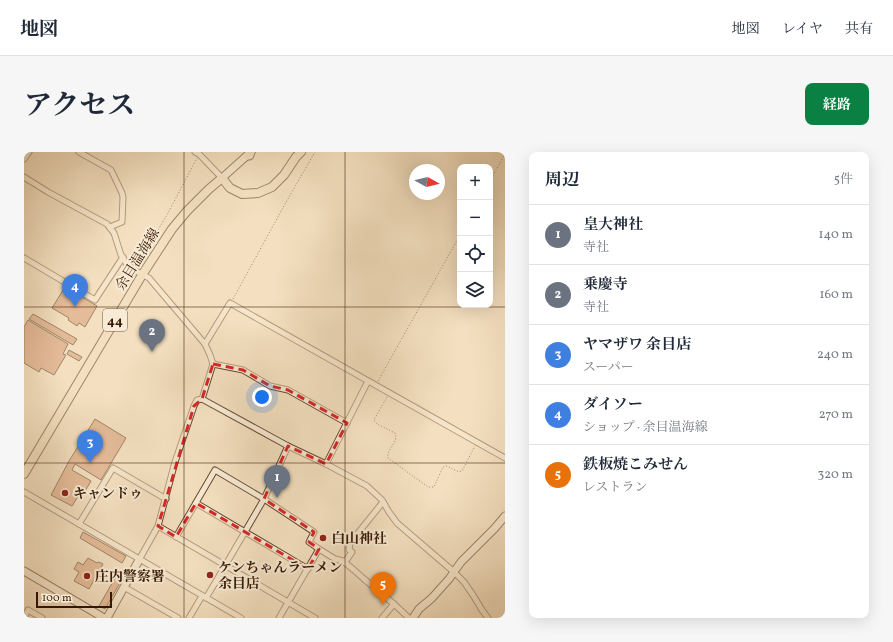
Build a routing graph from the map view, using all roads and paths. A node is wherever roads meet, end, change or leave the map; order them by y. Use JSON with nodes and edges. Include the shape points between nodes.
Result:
{"nodes":[{"id":1,"x":29,"y":152,"type":"edge"},
{"id":2,"x":79,"y":152,"type":"edge"},
{"id":3,"x":301,"y":152,"type":"edge"},
{"id":4,"x":315,"y":152,"type":"edge"},
{"id":5,"x":198,"y":153,"type":"edge"},
{"id":6,"x":250,"y":153,"type":"edge"},
{"id":7,"x":505,"y":154,"type":"edge"},
{"id":8,"x":24,"y":159,"type":"edge"},
{"id":9,"x":24,"y":176,"type":"edge"},
{"id":10,"x":493,"y":176,"type":"edge"},
{"id":11,"x":222,"y":178,"type":"junction"},
{"id":12,"x":110,"y":227,"type":"junction"},
{"id":13,"x":459,"y":236,"type":"edge"},
{"id":14,"x":123,"y":257,"type":"junction"},
{"id":15,"x":24,"y":258,"type":"edge"},
{"id":16,"x":134,"y":270,"type":"junction"},
{"id":17,"x":142,"y":275,"type":"junction"},
{"id":18,"x":230,"y":303,"type":"junction"},
{"id":19,"x":205,"y":344,"type":"junction"},
{"id":20,"x":213,"y":364,"type":"junction"},
{"id":21,"x":368,"y":381,"type":"junction"},
{"id":22,"x":376,"y":385,"type":"junction"},
{"id":23,"x":389,"y":392,"type":"dead end"},
{"id":24,"x":202,"y":399,"type":"junction"},
{"id":25,"x":347,"y":422,"type":"junction"},
{"id":26,"x":477,"y":442,"type":"junction"},
{"id":27,"x":288,"y":446,"type":"junction"},
{"id":28,"x":505,"y":458,"type":"edge"},
{"id":29,"x":326,"y":464,"type":"junction"},
{"id":30,"x":24,"y":474,"type":"edge"},
{"id":31,"x":24,"y":492,"type":"edge"},
{"id":32,"x":166,"y":499,"type":"junction"},
{"id":33,"x":264,"y":499,"type":"junction"},
{"id":34,"x":383,"y":502,"type":"junction"},
{"id":35,"x":196,"y":503,"type":"junction"},
{"id":36,"x":505,"y":516,"type":"edge"},
{"id":37,"x":79,"y":524,"type":"junction"},
{"id":38,"x":158,"y":526,"type":"junction"},
{"id":39,"x":245,"y":532,"type":"junction"},
{"id":40,"x":176,"y":537,"type":"junction"},
{"id":41,"x":319,"y":549,"type":"junction"},
{"id":42,"x":139,"y":560,"type":"junction"},
{"id":43,"x":345,"y":562,"type":"junction"},
{"id":44,"x":225,"y":566,"type":"junction"},
{"id":45,"x":308,"y":569,"type":"junction"},
{"id":46,"x":24,"y":572,"type":"edge"},
{"id":47,"x":454,"y":572,"type":"junction"},
{"id":48,"x":124,"y":586,"type":"junction"},
{"id":49,"x":204,"y":597,"type":"junction"},
{"id":50,"x":289,"y":603,"type":"junction"},
{"id":51,"x":394,"y":604,"type":"junction"},
{"id":52,"x":24,"y":618,"type":"edge"},
{"id":53,"x":42,"y":618,"type":"edge"},
{"id":54,"x":105,"y":618,"type":"edge"},
{"id":55,"x":178,"y":618,"type":"edge"},
{"id":56,"x":189,"y":618,"type":"edge"},
{"id":57,"x":241,"y":618,"type":"edge"},
{"id":58,"x":279,"y":618,"type":"edge"},
{"id":59,"x":314,"y":618,"type":"edge"},
{"id":60,"x":382,"y":618,"type":"edge"},
{"id":61,"x":409,"y":618,"type":"edge"},
{"id":62,"x":413,"y":618,"type":"edge"},
{"id":63,"x":488,"y":618,"type":"edge"}],
"edges":[{"from":1,"to":8,"type":"street"},
{"from":2,"to":12,"type":"street","via":[[111,170],[122,193],[122,222]]},
{"from":3,"to":11,"type":"main road","via":[[272,187],[258,193],[242,194],[230,188]]},
{"from":4,"to":18,"type":"path"},
{"from":5,"to":11,"type":"street"},
{"from":5,"to":16,"type":"path","via":[[168,213]]},
{"from":6,"to":11,"type":"street"},
{"from":7,"to":10,"type":"path"},
{"from":9,"to":12,"type":"street"},
{"from":11,"to":17,"type":"main road","name":"余目温海線","number":"44","via":[[172,228]]},
{"from":12,"to":14,"type":"street"},
{"from":13,"to":22,"type":"path"},
{"from":14,"to":15,"type":"street","via":[[95,300]]},
{"from":14,"to":16,"type":"street"},
{"from":16,"to":17,"type":"street"},
{"from":17,"to":19,"type":"street","via":[[149,278]]},
{"from":17,"to":30,"type":"main road","name":"余目温海線","number":"44"},
{"from":18,"to":19,"type":"street"},
{"from":18,"to":21,"type":"street"},
{"from":19,"to":20,"type":"street"},
{"from":20,"to":24,"type":"street"},
{"from":20,"to":25,"type":"street","via":[[243,370],[270,386],[288,390]]},
{"from":21,"to":22,"type":"street"},
{"from":21,"to":25,"type":"street"},
{"from":22,"to":26,"type":"street"},
{"from":23,"to":26,"type":"path","via":[[374,420],[395,433],[396,440],[388,457],[428,487],[434,487],[445,466],[462,471]]},
{"from":24,"to":27,"type":"street"},
{"from":24,"to":32,"type":"street","via":[[194,406],[175,462]]},
{"from":25,"to":29,"type":"street"},
{"from":26,"to":28,"type":"street"},
{"from":27,"to":29,"type":"street"},
{"from":27,"to":33,"type":"street"},
{"from":29,"to":34,"type":"street","via":[[364,484]]},
{"from":31,"to":37,"type":"street"},
{"from":32,"to":37,"type":"street","via":[[113,468]]},
{"from":32,"to":38,"type":"street"},
{"from":33,"to":35,"type":"street","via":[[215,470]]},
{"from":33,"to":39,"type":"street"},
{"from":33,"to":41,"type":"street","via":[[314,532],[309,542]]},
{"from":34,"to":43,"type":"street","via":[[350,543],[349,550],[352,552]]},
{"from":34,"to":47,"type":"street","via":[[397,523]]},
{"from":35,"to":39,"type":"street"},
{"from":35,"to":40,"type":"street"},
{"from":36,"to":47,"type":"street"},
{"from":37,"to":42,"type":"street"},
{"from":38,"to":40,"type":"street"},
{"from":38,"to":42,"type":"street"},
{"from":39,"to":44,"type":"street"},
{"from":39,"to":45,"type":"street"},
{"from":40,"to":44,"type":"street"},
{"from":41,"to":43,"type":"street"},
{"from":41,"to":45,"type":"street"},
{"from":42,"to":48,"type":"street"},
{"from":42,"to":49,"type":"street"},
{"from":43,"to":51,"type":"street"},
{"from":44,"to":49,"type":"street"},
{"from":44,"to":50,"type":"street"},
{"from":45,"to":50,"type":"street"},
{"from":46,"to":54,"type":"street"},
{"from":47,"to":62,"type":"street","via":[[432,598],[419,608]]},
{"from":47,"to":63,"type":"street","via":[[469,588]]},
{"from":48,"to":54,"type":"street"},
{"from":48,"to":55,"type":"street"},
{"from":49,"to":56,"type":"street"},
{"from":49,"to":57,"type":"street"},
{"from":50,"to":58,"type":"street"},
{"from":50,"to":59,"type":"street"},
{"from":51,"to":60,"type":"street"},
{"from":51,"to":61,"type":"street"},
{"from":52,"to":53,"type":"street","via":[[28,610]]}]}
